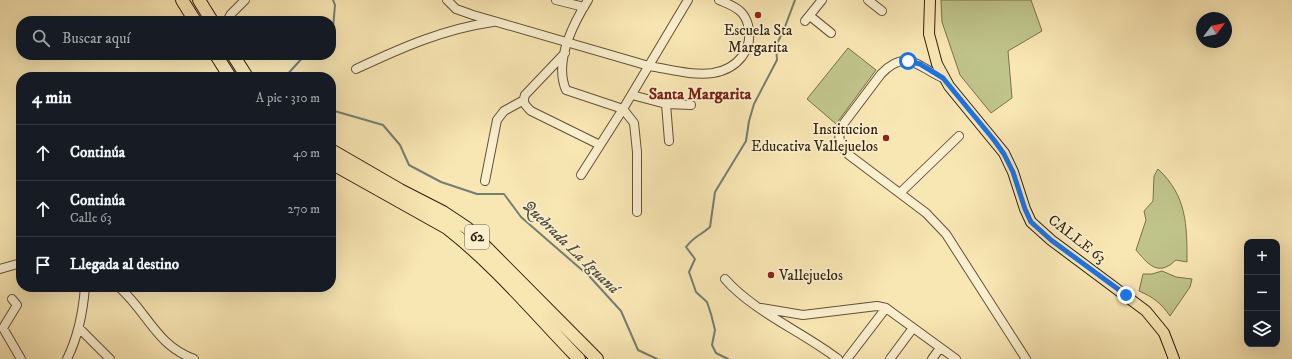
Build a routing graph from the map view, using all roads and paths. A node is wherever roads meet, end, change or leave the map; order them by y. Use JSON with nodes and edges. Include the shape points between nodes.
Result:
{"nodes":[{"id":1,"x":182,"y":0,"type":"edge"},
{"id":2,"x":199,"y":0,"type":"edge"},
{"id":3,"x":245,"y":0,"type":"edge"},
{"id":4,"x":447,"y":0,"type":"edge"},
{"id":5,"x":556,"y":0,"type":"edge"},
{"id":6,"x":688,"y":0,"type":"edge"},
{"id":7,"x":719,"y":0,"type":"edge"},
{"id":8,"x":822,"y":0,"type":"edge"},
{"id":9,"x":930,"y":0,"type":"edge"},
{"id":10,"x":871,"y":1,"type":"edge"},
{"id":11,"x":731,"y":2,"type":"edge"},
{"id":12,"x":586,"y":3,"type":"edge"},
{"id":13,"x":882,"y":11,"type":"dead end"},
{"id":14,"x":193,"y":16,"type":"edge"},
{"id":15,"x":209,"y":16,"type":"edge"},
{"id":16,"x":230,"y":16,"type":"edge"},
{"id":17,"x":496,"y":22,"type":"junction"},
{"id":18,"x":831,"y":33,"type":"dead end"},
{"id":19,"x":568,"y":42,"type":"junction"},
{"id":20,"x":565,"y":53,"type":"junction"},
{"id":21,"x":219,"y":60,"type":"edge"},
{"id":22,"x":236,"y":60,"type":"edge"},
{"id":23,"x":649,"y":66,"type":"junction"},
{"id":24,"x":356,"y":69,"type":"dead end"},
{"id":25,"x":227,"y":72,"type":"edge"},
{"id":26,"x":244,"y":72,"type":"edge"},
{"id":27,"x":943,"y":78,"type":"junction"},
{"id":28,"x":632,"y":95,"type":"junction"},
{"id":29,"x":524,"y":100,"type":"junction"},
{"id":30,"x":666,"y":104,"type":"junction"},
{"id":31,"x":690,"y":105,"type":"dead end"},
{"id":32,"x":623,"y":109,"type":"junction"},
{"id":33,"x":959,"y":136,"type":"dead end"},
{"id":34,"x":669,"y":141,"type":"dead end"},
{"id":35,"x":600,"y":145,"type":"junction"},
{"id":36,"x":336,"y":153,"type":"edge"},
{"id":37,"x":336,"y":165,"type":"edge"},
{"id":38,"x":582,"y":175,"type":"dead end"},
{"id":39,"x":485,"y":181,"type":"dead end"},
{"id":40,"x":900,"y":193,"type":"junction"},
{"id":41,"x":637,"y":212,"type":"dead end"},
{"id":42,"x":16,"y":264,"type":"edge"},
{"id":43,"x":0,"y":269,"type":"edge"},
{"id":44,"x":725,"y":279,"type":"dead end"},
{"id":45,"x":85,"y":292,"type":"edge"},
{"id":46,"x":125,"y":292,"type":"edge"},
{"id":47,"x":12,"y":299,"type":"dead end"},
{"id":48,"x":761,"y":308,"type":"junction"},
{"id":49,"x":886,"y":308,"type":"junction"},
{"id":50,"x":79,"y":328,"type":"junction"},
{"id":51,"x":913,"y":328,"type":"junction"},
{"id":52,"x":940,"y":348,"type":"junction"},
{"id":53,"x":21,"y":359,"type":"edge"},
{"id":54,"x":68,"y":359,"type":"edge"},
{"id":55,"x":110,"y":359,"type":"edge"},
{"id":56,"x":194,"y":359,"type":"edge"},
{"id":57,"x":579,"y":359,"type":"edge"},
{"id":58,"x":597,"y":359,"type":"edge"},
{"id":59,"x":838,"y":359,"type":"edge"},
{"id":60,"x":847,"y":359,"type":"edge"},
{"id":61,"x":890,"y":359,"type":"edge"},
{"id":62,"x":932,"y":359,"type":"edge"},
{"id":63,"x":956,"y":359,"type":"edge"},
{"id":64,"x":1026,"y":359,"type":"edge"},
{"id":65,"x":1174,"y":359,"type":"edge"}],
"edges":[{"from":1,"to":14,"type":"highway"},
{"from":2,"to":15,"type":"highway"},
{"from":3,"to":16,"type":"street"},
{"from":4,"to":17,"type":"street","via":[[456,9]]},
{"from":5,"to":12,"type":"street"},
{"from":6,"to":23,"type":"street"},
{"from":7,"to":11,"type":"street"},
{"from":8,"to":18,"type":"street","via":[[808,19]]},
{"from":9,"to":27,"type":"main road","name":"CALLE 63","via":[[931,48]]},
{"from":10,"to":13,"type":"street"},
{"from":11,"to":23,"type":"street","via":[[747,21],[750,32],[745,54],[736,64],[713,73],[677,72]]},
{"from":12,"to":19,"type":"street"},
{"from":17,"to":19,"type":"street"},
{"from":17,"to":24,"type":"street","via":[[468,25],[435,34]]},
{"from":19,"to":20,"type":"street"},
{"from":19,"to":23,"type":"street"},
{"from":20,"to":29,"type":"street","via":[[525,95]]},
{"from":20,"to":32,"type":"street","via":[[562,81],[566,90]]},
{"from":21,"to":25,"type":"highway"},
{"from":22,"to":26,"type":"highway"},
{"from":23,"to":28,"type":"street"},
{"from":27,"to":40,"type":"street","via":[[914,62],[894,64],[881,74],[841,127],[839,140],[844,151]]},
{"from":27,"to":65,"type":"main road","name":"CALLE 63","via":[[1004,154],[1031,222],[1146,311],[1164,333]]},
{"from":28,"to":30,"type":"street"},
{"from":28,"to":32,"type":"street"},
{"from":29,"to":35,"type":"street","via":[[525,106],[531,111]]},
{"from":29,"to":39,"type":"street","via":[[504,111],[497,120]]},
{"from":30,"to":31,"type":"street"},
{"from":30,"to":34,"type":"street"},
{"from":32,"to":35,"type":"street"},
{"from":32,"to":41,"type":"street","via":[[634,123],[637,152]]},
{"from":33,"to":40,"type":"street"},
{"from":35,"to":38,"type":"street"},
{"from":36,"to":58,"type":"highway","number":"62","via":[[467,228]]},
{"from":37,"to":57,"type":"highway","number":"62","via":[[452,231],[494,269]]},
{"from":40,"to":64,"type":"street","via":[[926,213],[946,234]]},
{"from":42,"to":43,"type":"street"},
{"from":44,"to":48,"type":"street","via":[[742,296]]},
{"from":45,"to":50,"type":"street"},
{"from":46,"to":56,"type":"street","via":[[163,340],[181,354]]},
{"from":47,"to":53,"type":"street","via":[[17,305],[3,328]]},
{"from":48,"to":49,"type":"street","via":[[803,316],[870,305]]},
{"from":48,"to":59,"type":"street"},
{"from":49,"to":51,"type":"street"},
{"from":49,"to":60,"type":"street"},
{"from":50,"to":54,"type":"street"},
{"from":50,"to":55,"type":"street"},
{"from":51,"to":52,"type":"street"},
{"from":51,"to":61,"type":"street"},
{"from":52,"to":62,"type":"street"},
{"from":52,"to":63,"type":"street"}]}
